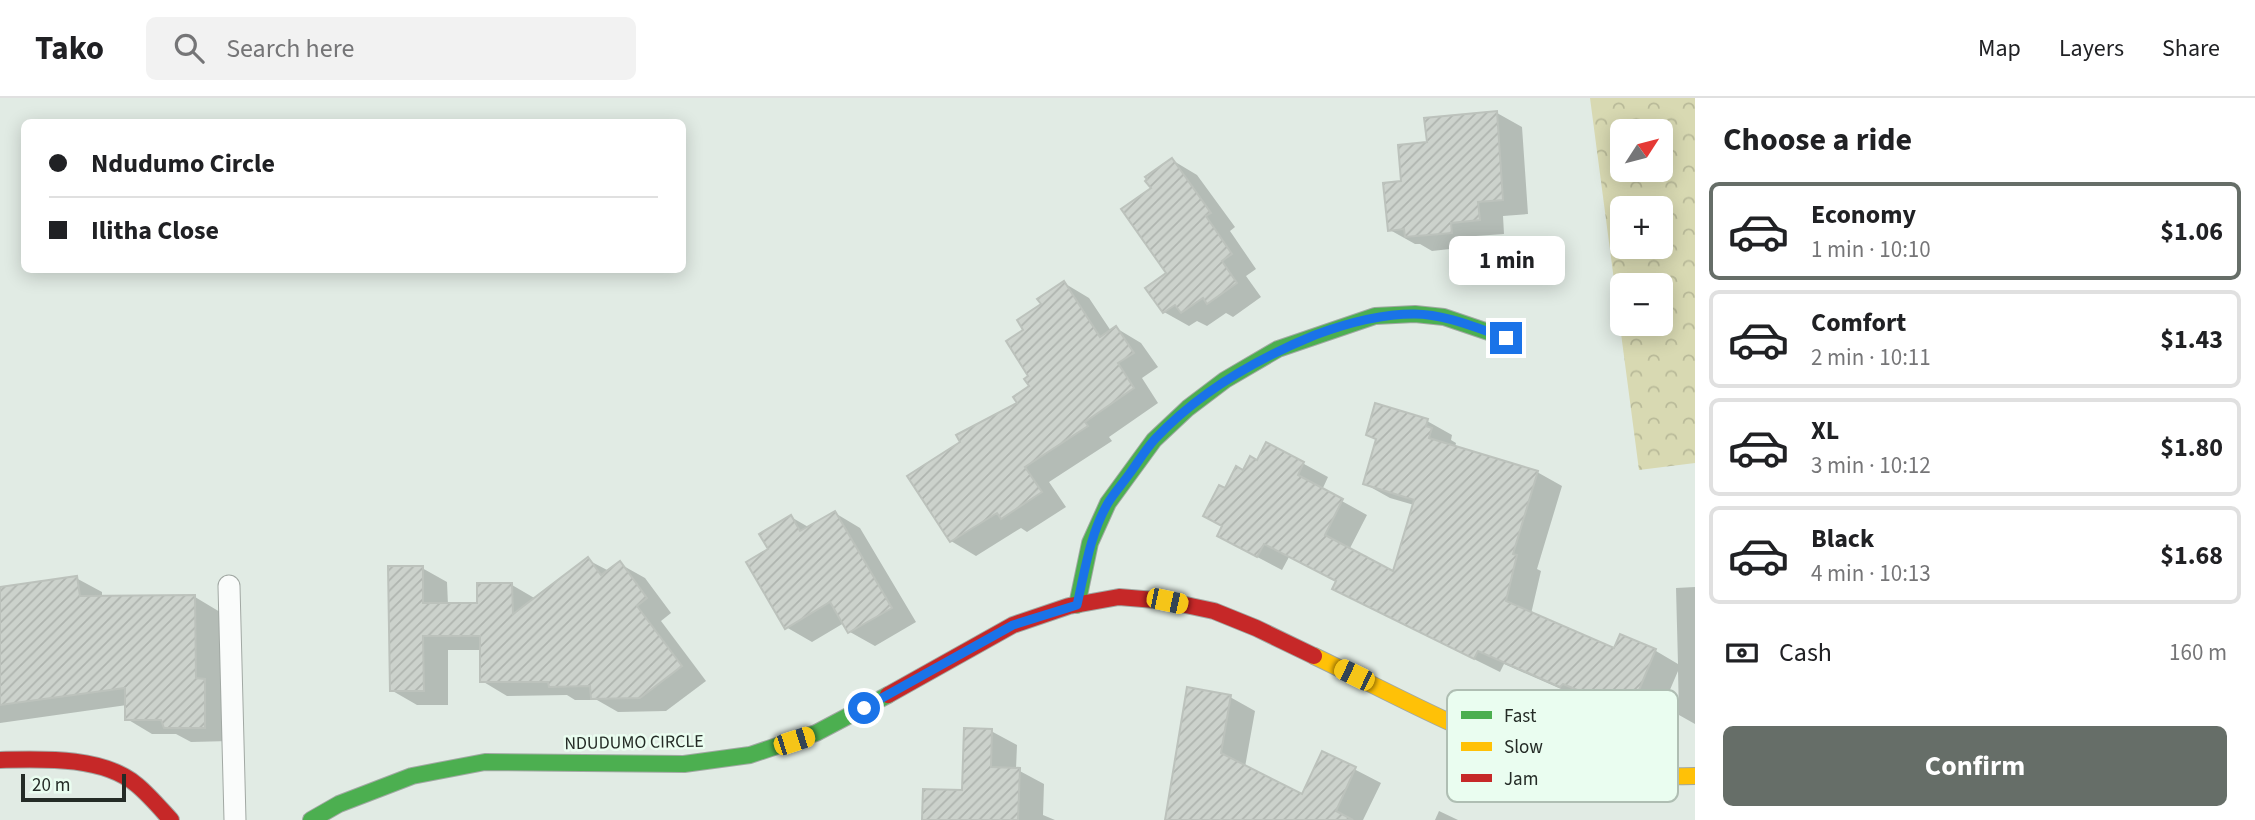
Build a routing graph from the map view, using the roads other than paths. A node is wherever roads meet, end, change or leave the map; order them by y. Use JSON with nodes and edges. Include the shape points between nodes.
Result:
{"nodes":[{"id":1,"x":1506,"y":338,"type":"dead end"},
{"id":2,"x":229,"y":586,"type":"dead end"},
{"id":3,"x":1077,"y":605,"type":"junction"},
{"id":4,"x":1447,"y":720,"type":"edge"},
{"id":5,"x":0,"y":760,"type":"edge"},
{"id":6,"x":171,"y":820,"type":"edge"},
{"id":7,"x":236,"y":820,"type":"edge"},
{"id":8,"x":311,"y":820,"type":"edge"}],
"edges":[{"from":1,"to":3,"type":"street","via":[[1444,317],[1375,316],[1279,349],[1225,380],[1154,440],[1108,503],[1090,543]]},
{"from":2,"to":7,"type":"lane"},
{"from":3,"to":4,"type":"street","name":"NDUDUMO CIRCLE","via":[[1119,597],[1214,611]]},
{"from":3,"to":8,"type":"street","name":"NDUDUMO CIRCLE","via":[[1013,625],[816,733],[750,755],[684,764],[485,761],[412,776]]},
{"from":5,"to":6,"type":"street","via":[[54,759],[100,766],[135,783]]}]}
